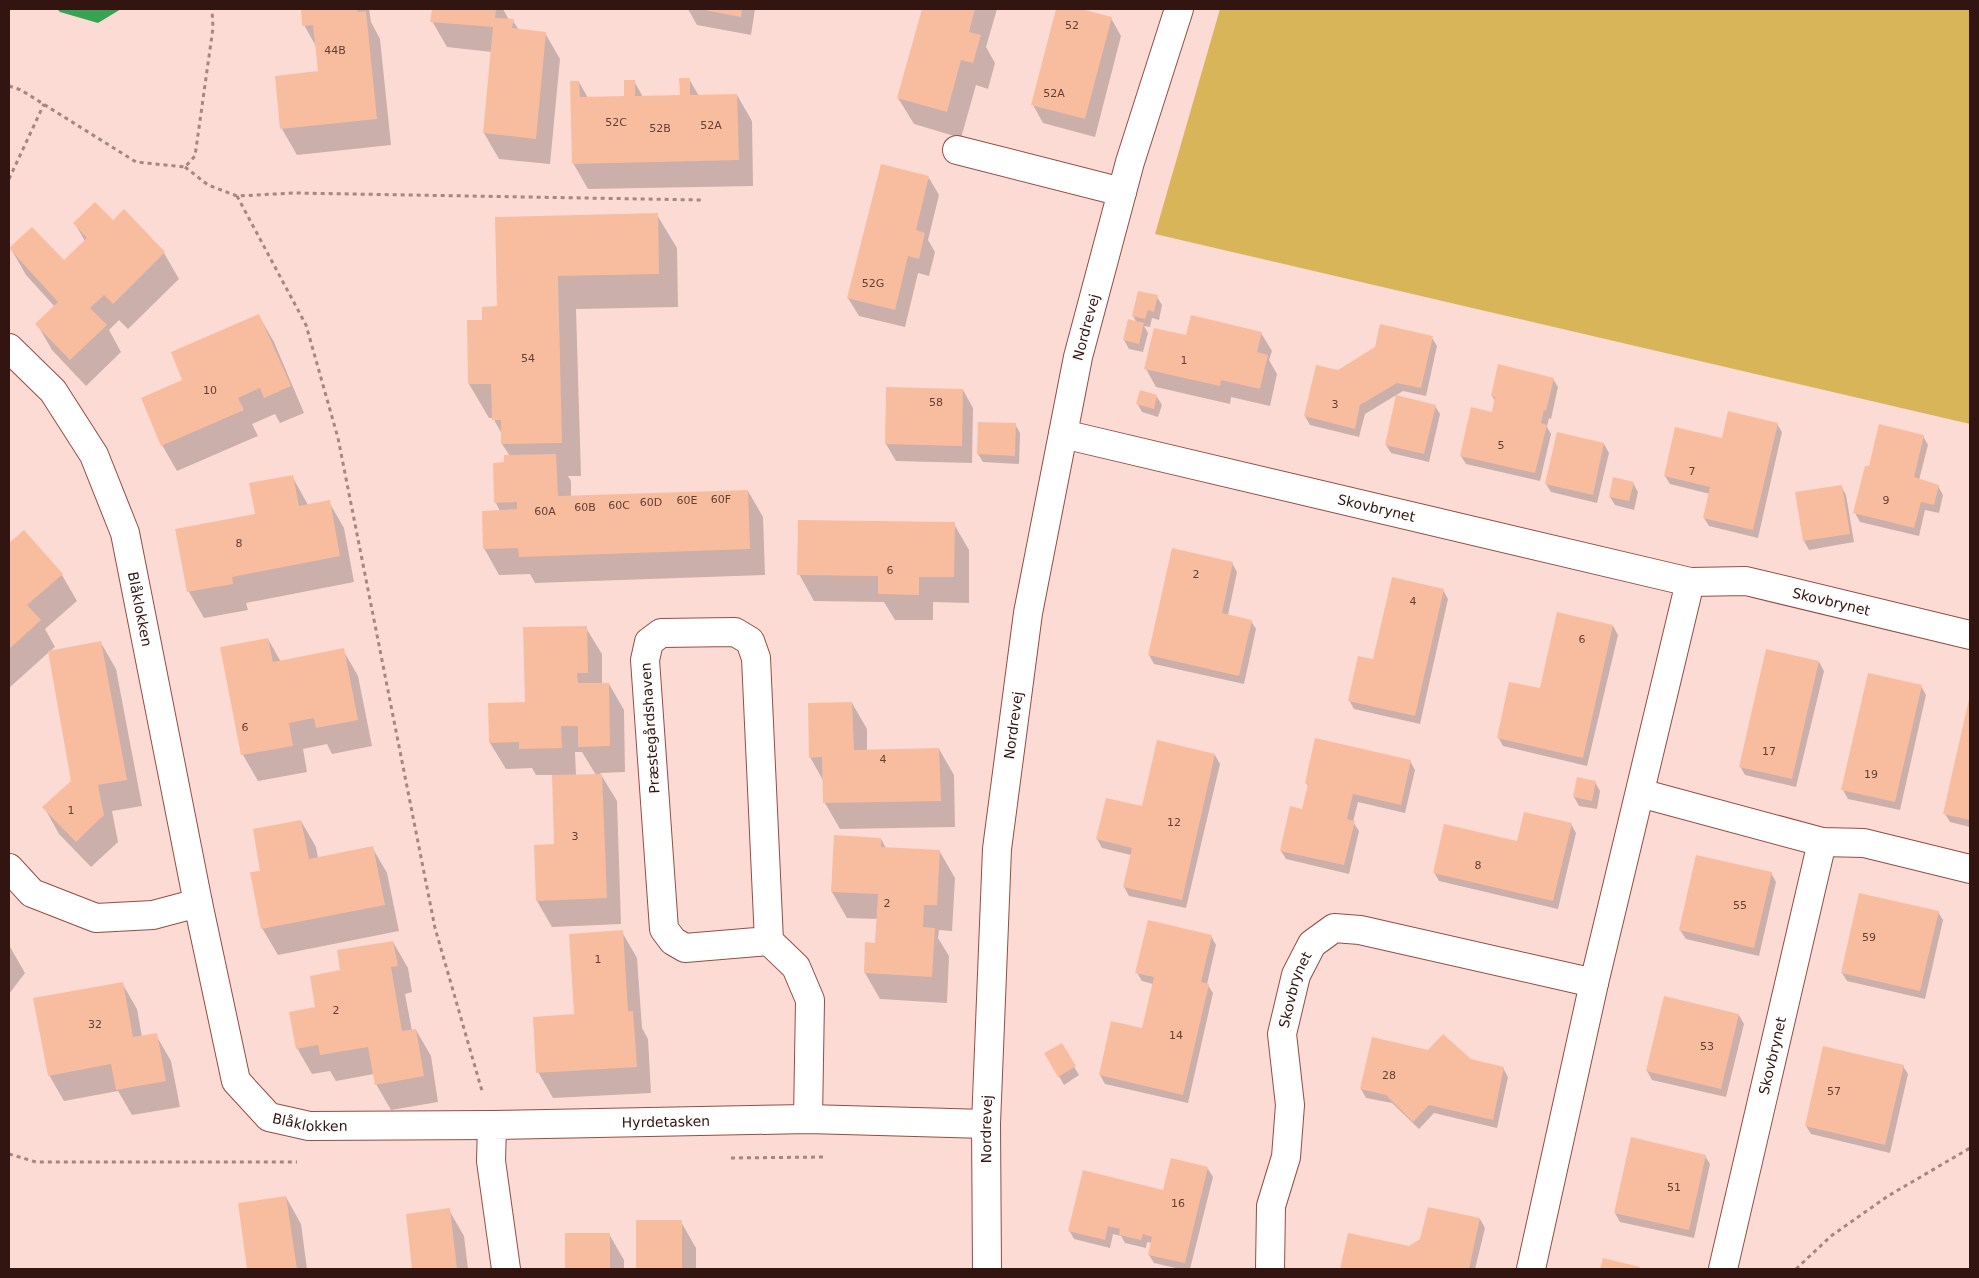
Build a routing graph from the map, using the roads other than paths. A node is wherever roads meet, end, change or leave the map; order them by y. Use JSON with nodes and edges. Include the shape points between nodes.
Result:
{"nodes":[{"id":1,"x":1179,"y":9,"type":"edge"},
{"id":2,"x":958,"y":150,"type":"dead end"},
{"id":3,"x":1122,"y":192,"type":"junction"},
{"id":4,"x":9,"y":348,"type":"edge"},
{"id":5,"x":1063,"y":434,"type":"junction"},
{"id":6,"x":1690,"y":582,"type":"junction"},
{"id":7,"x":1970,"y":635,"type":"edge"},
{"id":8,"x":1640,"y":793,"type":"junction"},
{"id":9,"x":1822,"y":842,"type":"junction"},
{"id":10,"x":9,"y":868,"type":"edge"},
{"id":11,"x":1970,"y":869,"type":"edge"},
{"id":12,"x":198,"y":903,"type":"junction"},
{"id":13,"x":769,"y":941,"type":"junction"},
{"id":14,"x":1594,"y":983,"type":"junction"},
{"id":15,"x":808,"y":1119,"type":"junction"},
{"id":16,"x":986,"y":1124,"type":"junction"},
{"id":17,"x":492,"y":1125,"type":"junction"},
{"id":18,"x":506,"y":1269,"type":"edge"},
{"id":19,"x":987,"y":1269,"type":"edge"},
{"id":20,"x":1270,"y":1269,"type":"edge"},
{"id":21,"x":1531,"y":1269,"type":"edge"},
{"id":22,"x":1723,"y":1269,"type":"edge"}],
"edges":[{"from":1,"to":3,"type":"street","name":"Nordrevej"},
{"from":2,"to":3,"type":"street"},
{"from":3,"to":5,"type":"street","name":"Nordrevej","via":[[1078,357]]},
{"from":4,"to":12,"type":"street","name":"Blåklokken","via":[[53,391],[94,455],[125,533]]},
{"from":5,"to":6,"type":"street","name":"Skovbrynet"},
{"from":5,"to":16,"type":"street","name":"Nordrevej","via":[[1028,613],[997,849]]},
{"from":6,"to":7,"type":"street","name":"Skovbrynet","via":[[1746,581]]},
{"from":6,"to":8,"type":"street"},
{"from":8,"to":9,"type":"street"},
{"from":8,"to":14,"type":"street"},
{"from":9,"to":11,"type":"street","via":[[1864,843]]},
{"from":9,"to":22,"type":"street","name":"Skovbrynet"},
{"from":10,"to":12,"type":"street","via":[[32,894],[96,918],[153,915]]},
{"from":12,"to":17,"type":"street","name":"Blåklokken","via":[[236,1081],[269,1118],[309,1126]]},
{"from":13,"to":13,"type":"street","name":"Præstegårdshaven","via":[[756,658],[750,641],[735,632],[660,633],[649,642],[645,660],[664,929],[673,941],[685,948]]},
{"from":13,"to":15,"type":"street","via":[[796,967],[810,1000]]},
{"from":14,"to":20,"type":"street","name":"Skovbrynet","via":[[1360,930],[1334,928],[1312,944],[1296,975],[1282,1034],[1290,1105],[1286,1157],[1271,1206]]},
{"from":14,"to":21,"type":"street"},
{"from":15,"to":16,"type":"street","name":"Hyrdetasken"},
{"from":15,"to":17,"type":"street","name":"Hyrdetasken"},
{"from":16,"to":19,"type":"street","name":"Nordrevej"},
{"from":17,"to":18,"type":"street","via":[[491,1161]]}]}
